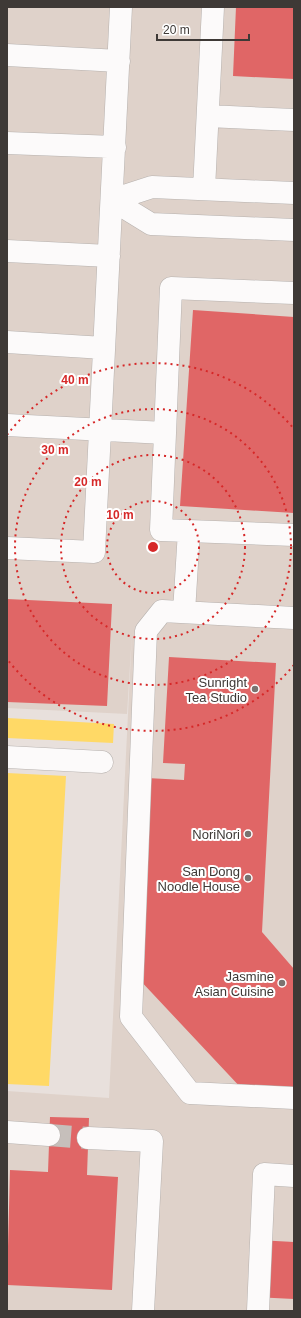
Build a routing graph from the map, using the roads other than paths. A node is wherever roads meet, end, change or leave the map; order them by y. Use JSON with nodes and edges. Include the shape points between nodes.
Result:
{"nodes":[{"id":1,"x":121,"y":7,"type":"edge"},
{"id":2,"x":213,"y":7,"type":"edge"},
{"id":3,"x":7,"y":55,"type":"edge"},
{"id":4,"x":118,"y":61,"type":"junction"},
{"id":5,"x":208,"y":116,"type":"junction"},
{"id":6,"x":294,"y":120,"type":"edge"},
{"id":7,"x":7,"y":143,"type":"edge"},
{"id":8,"x":114,"y":147,"type":"junction"},
{"id":9,"x":204,"y":189,"type":"junction"},
{"id":10,"x":294,"y":193,"type":"edge"},
{"id":11,"x":112,"y":200,"type":"junction"},
{"id":12,"x":294,"y":230,"type":"edge"},
{"id":13,"x":7,"y":251,"type":"edge"},
{"id":14,"x":109,"y":256,"type":"junction"},
{"id":15,"x":294,"y":293,"type":"edge"},
{"id":16,"x":7,"y":342,"type":"edge"},
{"id":17,"x":104,"y":348,"type":"junction"},
{"id":18,"x":7,"y":425,"type":"edge"},
{"id":19,"x":100,"y":430,"type":"junction"},
{"id":20,"x":165,"y":433,"type":"junction"},
{"id":21,"x":189,"y":531,"type":"junction"},
{"id":22,"x":294,"y":535,"type":"edge"},
{"id":23,"x":7,"y":548,"type":"edge"},
{"id":24,"x":184,"y":612,"type":"junction"},
{"id":25,"x":294,"y":618,"type":"edge"},
{"id":26,"x":7,"y":757,"type":"edge"},
{"id":27,"x":102,"y":762,"type":"dead end"},
{"id":28,"x":294,"y":1098,"type":"edge"},
{"id":29,"x":7,"y":1132,"type":"edge"},
{"id":30,"x":50,"y":1135,"type":"tunnel mouth"},
{"id":31,"x":88,"y":1138,"type":"tunnel mouth"},
{"id":32,"x":294,"y":1176,"type":"edge"},
{"id":33,"x":143,"y":1311,"type":"edge"},
{"id":34,"x":258,"y":1311,"type":"edge"}],
"edges":[{"from":1,"to":4,"type":"lane"},
{"from":2,"to":5,"type":"lane"},
{"from":3,"to":4,"type":"lane"},
{"from":4,"to":8,"type":"lane"},
{"from":5,"to":6,"type":"lane"},
{"from":5,"to":9,"type":"lane"},
{"from":7,"to":8,"type":"lane"},
{"from":8,"to":11,"type":"lane"},
{"from":9,"to":10,"type":"lane"},
{"from":9,"to":11,"type":"lane","via":[[152,187]]},
{"from":11,"to":12,"type":"lane","via":[[151,224]]},
{"from":11,"to":14,"type":"lane"},
{"from":13,"to":14,"type":"lane"},
{"from":14,"to":17,"type":"lane"},
{"from":15,"to":20,"type":"lane","via":[[171,288]]},
{"from":16,"to":17,"type":"lane"},
{"from":17,"to":19,"type":"lane"},
{"from":18,"to":19,"type":"lane"},
{"from":19,"to":20,"type":"lane"},
{"from":19,"to":23,"type":"lane","via":[[94,552]]},
{"from":20,"to":21,"type":"lane","via":[[161,530]]},
{"from":21,"to":22,"type":"lane"},
{"from":21,"to":24,"type":"lane"},
{"from":24,"to":25,"type":"lane"},
{"from":24,"to":28,"type":"lane","via":[[162,611],[146,631],[131,1017],[190,1093]]},
{"from":26,"to":27,"type":"lane"},
{"from":29,"to":30,"type":"lane"},
{"from":31,"to":33,"type":"lane","via":[[152,1141]]},
{"from":32,"to":34,"type":"lane","via":[[264,1174]]}]}
